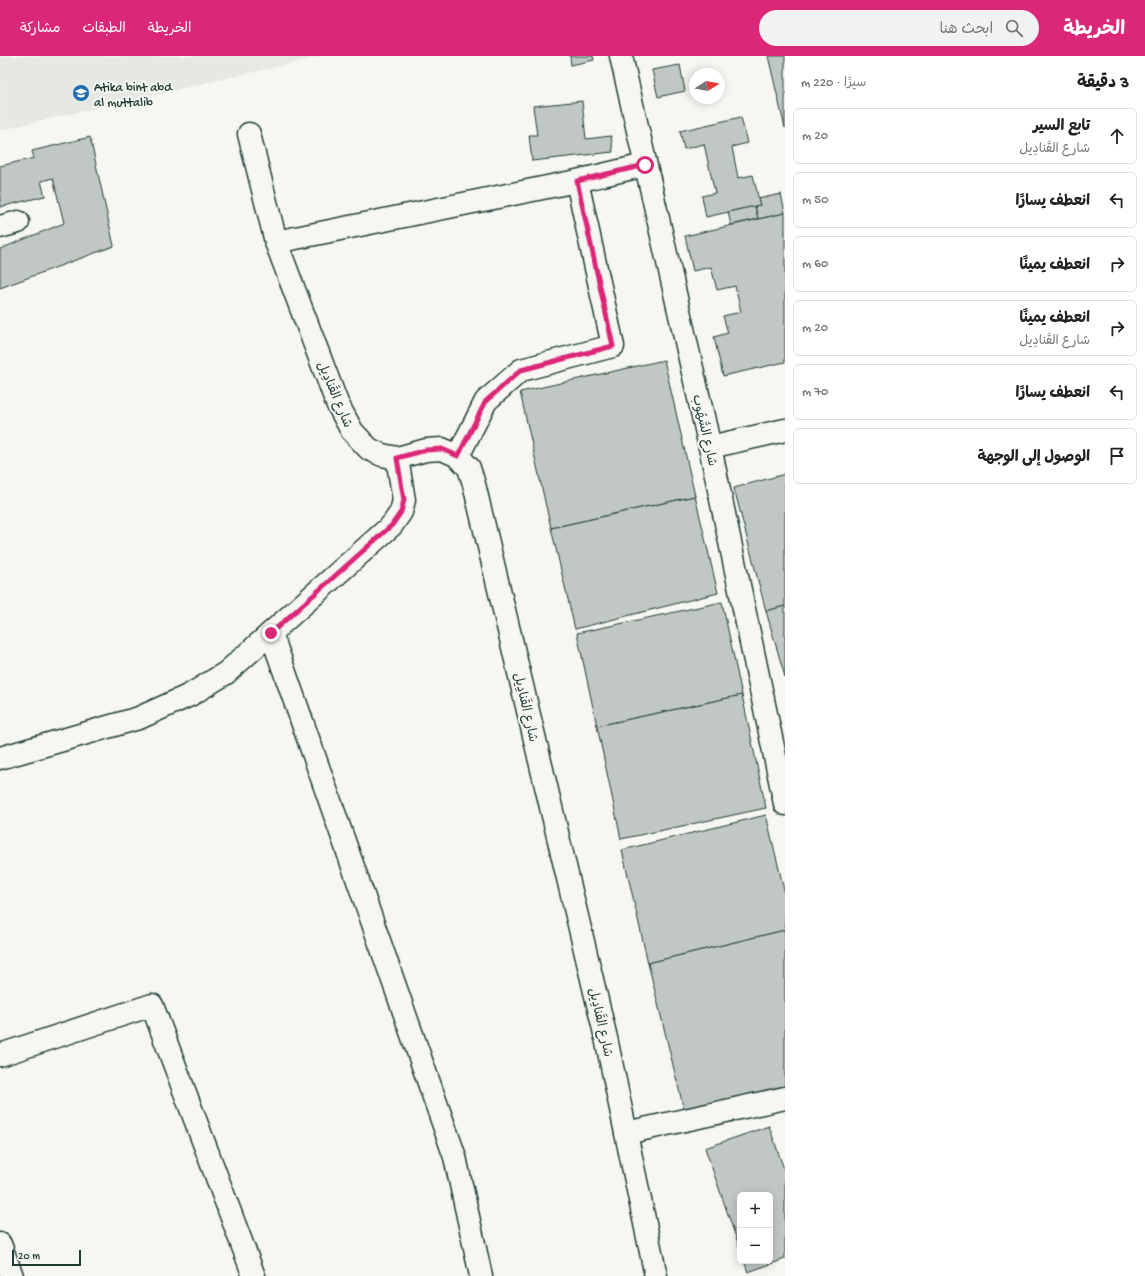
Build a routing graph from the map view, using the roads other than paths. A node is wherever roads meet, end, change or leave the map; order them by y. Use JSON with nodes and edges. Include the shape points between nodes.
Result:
{"nodes":[{"id":1,"x":621,"y":56,"type":"edge"},
{"id":2,"x":249,"y":134,"type":"dead end"},
{"id":3,"x":645,"y":165,"type":"junction"},
{"id":4,"x":577,"y":181,"type":"junction"},
{"id":5,"x":276,"y":242,"type":"junction"},
{"id":6,"x":785,"y":430,"type":"edge"},
{"id":7,"x":710,"y":447,"type":"junction"},
{"id":8,"x":458,"y":456,"type":"junction"},
{"id":9,"x":397,"y":458,"type":"junction"},
{"id":10,"x":271,"y":633,"type":"junction"},
{"id":11,"x":0,"y":758,"type":"edge"},
{"id":12,"x":783,"y":780,"type":"edge"},
{"id":13,"x":785,"y":804,"type":"edge"},
{"id":14,"x":0,"y":1055,"type":"edge"},
{"id":15,"x":785,"y":1098,"type":"edge"},
{"id":16,"x":626,"y":1133,"type":"junction"},
{"id":17,"x":0,"y":1244,"type":"edge"},
{"id":18,"x":12,"y":1276,"type":"edge"},
{"id":19,"x":254,"y":1276,"type":"edge"},
{"id":20,"x":481,"y":1276,"type":"edge"},
{"id":21,"x":656,"y":1276,"type":"edge"}],
"edges":[{"from":1,"to":3,"type":"street","name":"شارع السُّهُوب"},
{"from":2,"to":5,"type":"street","name":"شارع القَنادِيل"},
{"from":3,"to":4,"type":"street"},
{"from":3,"to":7,"type":"street","name":"شارع السُّهُوب"},
{"from":4,"to":5,"type":"street"},
{"from":4,"to":8,"type":"street","via":[[613,346],[521,370],[486,401]]},
{"from":5,"to":9,"type":"street","name":"شارع القَنادِيل","via":[[338,403],[352,431],[369,448],[382,455]]},
{"from":6,"to":7,"type":"street"},
{"from":7,"to":12,"type":"street","name":"شارع السُّهُوب"},
{"from":8,"to":9,"type":"street","via":[[442,449],[426,450]]},
{"from":8,"to":16,"type":"street","name":"شارع القَنادِيل","via":[[469,468],[474,484],[606,1038]]},
{"from":9,"to":10,"type":"street","via":[[404,500],[401,512],[392,525]]},
{"from":10,"to":11,"type":"street","via":[[226,673],[190,695],[139,718]]},
{"from":10,"to":20,"type":"street","via":[[455,1157]]},
{"from":12,"to":13,"type":"street","name":"شارع السُّهُوب"},
{"from":14,"to":19,"type":"street","via":[[152,1005]]},
{"from":15,"to":16,"type":"street"},
{"from":16,"to":21,"type":"street","name":"شارع القَنادِيل"},
{"from":17,"to":18,"type":"street"}]}
